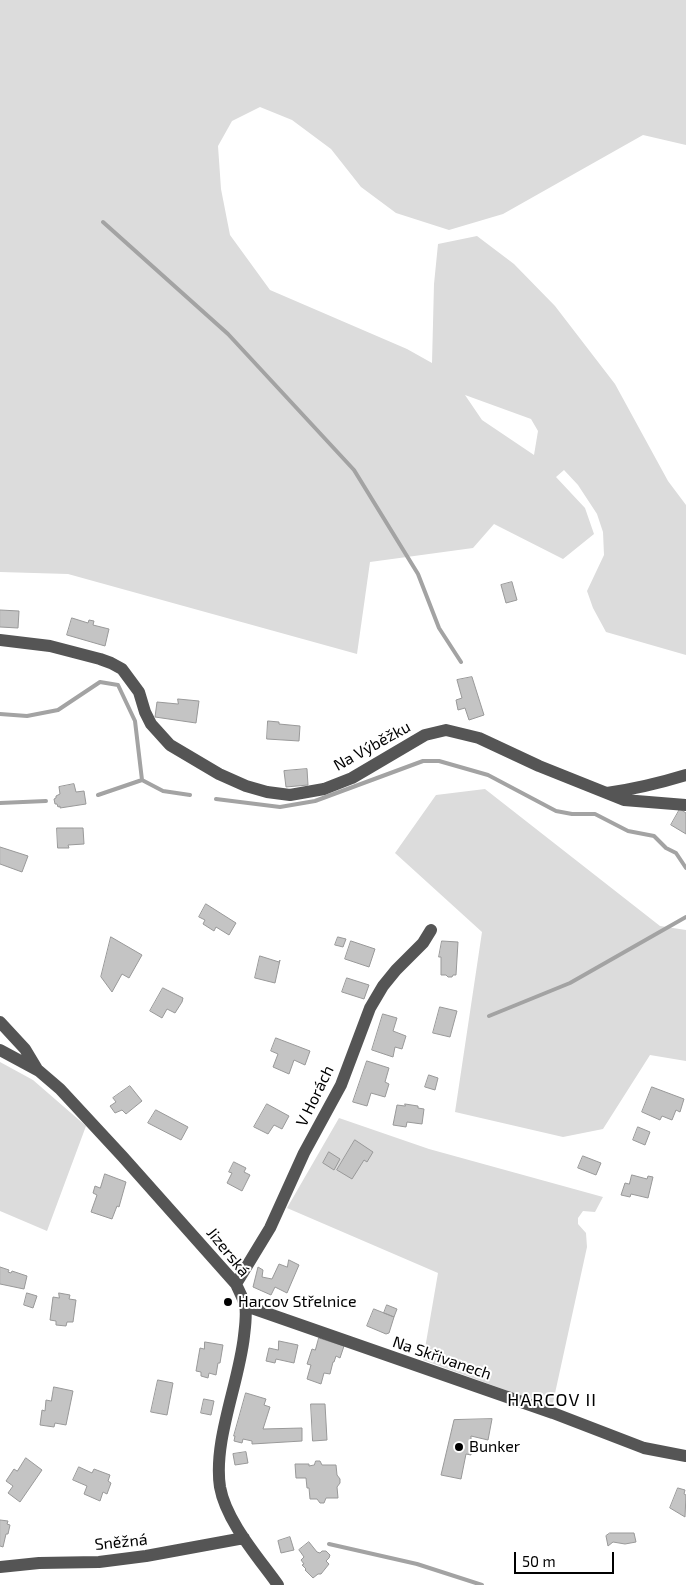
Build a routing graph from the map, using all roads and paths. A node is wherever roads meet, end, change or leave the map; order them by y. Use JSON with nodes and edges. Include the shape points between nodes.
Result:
{"nodes":[{"id":1,"x":0,"y":640,"type":"edge"},
{"id":2,"x":686,"y":774,"type":"edge"},
{"id":3,"x":606,"y":792,"type":"junction"},
{"id":4,"x":686,"y":805,"type":"edge"},
{"id":5,"x":431,"y":930,"type":"dead end"},
{"id":6,"x":0,"y":1022,"type":"edge"},
{"id":7,"x":0,"y":1050,"type":"edge"},
{"id":8,"x":38,"y":1071,"type":"junction"},
{"id":9,"x":236,"y":1284,"type":"junction"},
{"id":10,"x":246,"y":1306,"type":"junction"},
{"id":11,"x":686,"y":1456,"type":"edge"},
{"id":12,"x":244,"y":1538,"type":"junction"},
{"id":13,"x":0,"y":1567,"type":"edge"},
{"id":14,"x":278,"y":1585,"type":"edge"}],
"edges":[{"from":1,"to":3,"type":"street","name":"Na Výběžku","via":[[50,646],[100,659],[122,669],[139,692],[151,724],[170,745],[219,774],[267,792],[290,795],[324,789],[352,778],[425,735],[446,730],[479,738]]},
{"from":2,"to":3,"type":"street","via":[[658,783]]},
{"from":3,"to":4,"type":"street","name":"Na Výběžku","via":[[624,800]]},
{"from":5,"to":9,"type":"street","name":"V Horách","via":[[383,986],[370,1008],[341,1085],[304,1153],[270,1228]]},
{"from":6,"to":8,"type":"street","name":"Jizerská","via":[[25,1049]]},
{"from":7,"to":8,"type":"street","name":"Jizerská"},
{"from":8,"to":9,"type":"street","name":"Jizerská","via":[[60,1089],[117,1150]]},
{"from":9,"to":10,"type":"street","name":"Jizerská"},
{"from":10,"to":11,"type":"street","name":"Na Skřivanech","via":[[644,1448]]},
{"from":10,"to":12,"type":"street","name":"Jizerská","via":[[242,1355],[222,1438],[220,1469],[220,1488],[230,1515]]},
{"from":12,"to":13,"type":"street","name":"Sněžná","via":[[99,1562],[39,1562]]},
{"from":12,"to":14,"type":"street","name":"Jizerská"}]}
